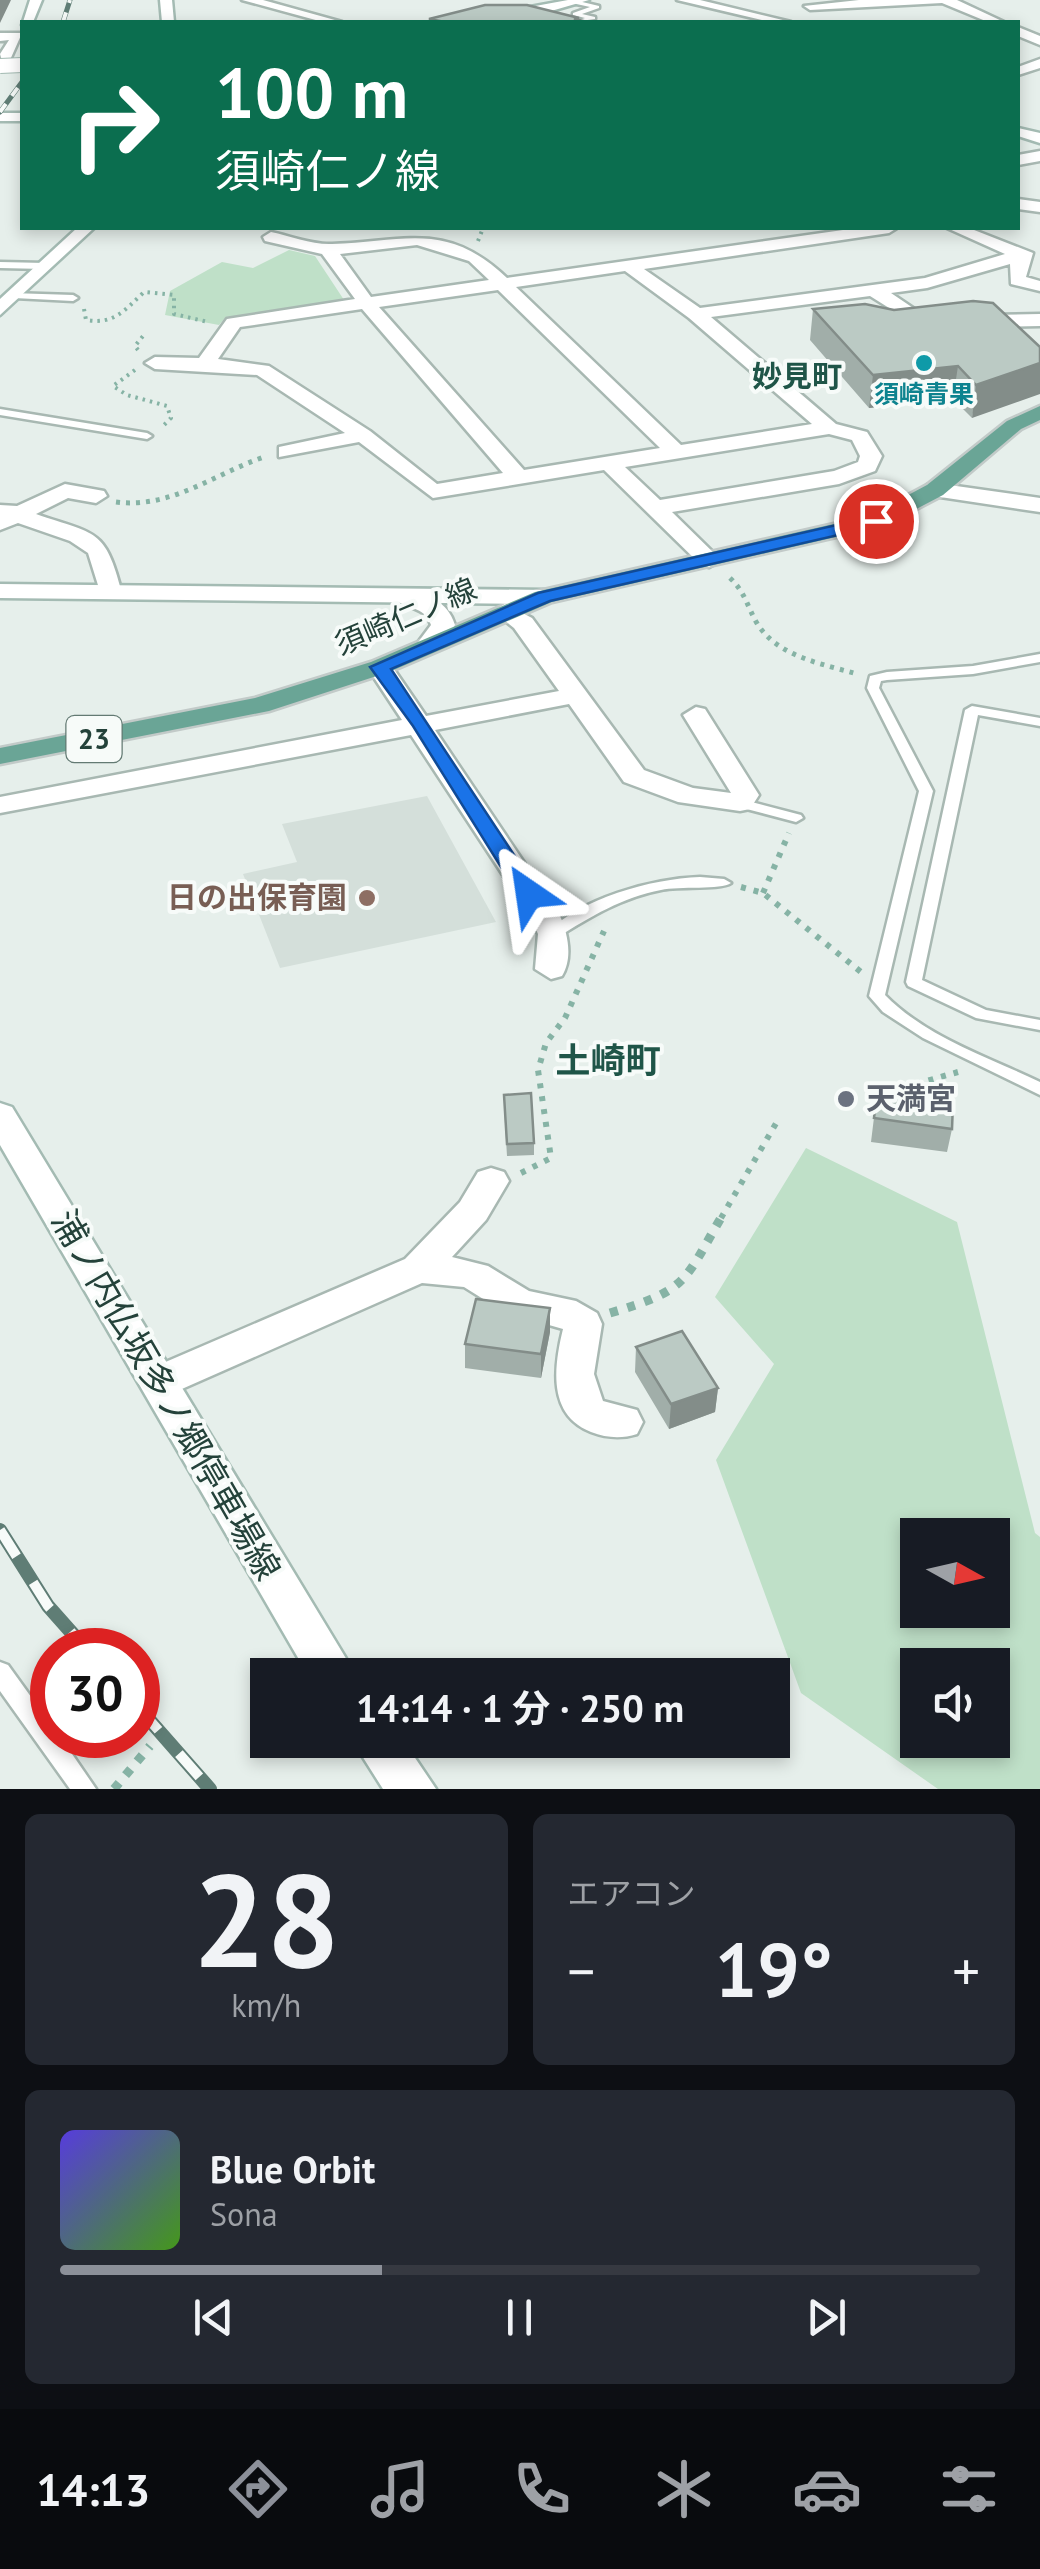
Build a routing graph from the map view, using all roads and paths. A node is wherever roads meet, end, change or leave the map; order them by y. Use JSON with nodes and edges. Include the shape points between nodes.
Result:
{"nodes":[{"id":1,"x":248,"y":0,"type":"edge"},
{"id":2,"x":684,"y":0,"type":"edge"},
{"id":3,"x":942,"y":0,"type":"edge"},
{"id":4,"x":578,"y":1,"type":"edge"},
{"id":5,"x":807,"y":3,"type":"edge"},
{"id":6,"x":866,"y":3,"type":"junction"},
{"id":7,"x":484,"y":4,"type":"edge"},
{"id":8,"x":527,"y":14,"type":"junction"},
{"id":9,"x":328,"y":20,"type":"edge"},
{"id":10,"x":472,"y":20,"type":"edge"},
{"id":11,"x":549,"y":20,"type":"edge"},
{"id":12,"x":584,"y":20,"type":"edge"},
{"id":13,"x":775,"y":20,"type":"edge"},
{"id":14,"x":889,"y":20,"type":"edge"},
{"id":15,"x":993,"y":20,"type":"edge"},
{"id":16,"x":20,"y":33,"type":"edge"},
{"id":17,"x":0,"y":37,"type":"edge"},
{"id":18,"x":1,"y":62,"type":"edge"},
{"id":19,"x":84,"y":230,"type":"edge"},
{"id":20,"x":875,"y":230,"type":"edge"},
{"id":21,"x":960,"y":230,"type":"edge"},
{"id":22,"x":271,"y":237,"type":"dead end"},
{"id":23,"x":328,"y":250,"type":"junction"},
{"id":24,"x":1019,"y":256,"type":"junction"},
{"id":25,"x":1040,"y":257,"type":"edge"},
{"id":26,"x":0,"y":265,"type":"edge"},
{"id":27,"x":44,"y":266,"type":"junction"},
{"id":28,"x":629,"y":266,"type":"junction"},
{"id":29,"x":501,"y":282,"type":"junction"},
{"id":30,"x":1040,"y":286,"type":"edge"},
{"id":31,"x":875,"y":291,"type":"junction"},
{"id":32,"x":14,"y":296,"type":"junction"},
{"id":33,"x":72,"y":298,"type":"joint"},
{"id":34,"x":368,"y":304,"type":"junction"},
{"id":35,"x":0,"y":310,"type":"edge"},
{"id":36,"x":696,"y":314,"type":"junction"},
{"id":37,"x":1040,"y":320,"type":"edge"},
{"id":38,"x":234,"y":323,"type":"junction"},
{"id":39,"x":155,"y":363,"type":"joint"},
{"id":40,"x":205,"y":364,"type":"junction"},
{"id":41,"x":0,"y":412,"type":"edge"},
{"id":42,"x":1040,"y":412,"type":"edge"},
{"id":43,"x":828,"y":428,"type":"junction"},
{"id":44,"x":363,"y":434,"type":"junction"},
{"id":45,"x":146,"y":436,"type":"joint"},
{"id":46,"x":287,"y":452,"type":"joint"},
{"id":47,"x":678,"y":454,"type":"junction"},
{"id":48,"x":610,"y":464,"type":"junction"},
{"id":49,"x":520,"y":478,"type":"junction"},
{"id":50,"x":934,"y":490,"type":"junction"},
{"id":51,"x":96,"y":496,"type":"joint"},
{"id":52,"x":1040,"y":505,"type":"edge"},
{"id":53,"x":654,"y":508,"type":"junction"},
{"id":54,"x":6,"y":515,"type":"edge"},
{"id":55,"x":717,"y":568,"type":"junction"},
{"id":56,"x":0,"y":591,"type":"edge"},
{"id":57,"x":110,"y":593,"type":"junction"},
{"id":58,"x":404,"y":597,"type":"junction"},
{"id":59,"x":544,"y":597,"type":"junction"},
{"id":60,"x":366,"y":604,"type":"dead end"},
{"id":61,"x":504,"y":611,"type":"junction"},
{"id":62,"x":403,"y":645,"type":"dead end"},
{"id":63,"x":430,"y":645,"type":"junction"},
{"id":64,"x":1040,"y":658,"type":"edge"},
{"id":65,"x":380,"y":667,"type":"junction"},
{"id":66,"x":875,"y":680,"type":"junction"},
{"id":67,"x":577,"y":695,"type":"junction"},
{"id":68,"x":696,"y":715,"type":"dead end"},
{"id":69,"x":1040,"y":722,"type":"edge"},
{"id":70,"x":422,"y":724,"type":"junction"},
{"id":71,"x":0,"y":756,"type":"edge"},
{"id":72,"x":740,"y":803,"type":"junction"},
{"id":73,"x":0,"y":805,"type":"edge"},
{"id":74,"x":796,"y":818,"type":"joint"},
{"id":75,"x":724,"y":882,"type":"joint"},
{"id":76,"x":763,"y":893,"type":"junction"},
{"id":77,"x":608,"y":924,"type":"dead end"},
{"id":78,"x":553,"y":934,"type":"junction"},
{"id":79,"x":551,"y":969,"type":"dead end"},
{"id":80,"x":877,"y":985,"type":"junction"},
{"id":81,"x":1040,"y":1025,"type":"edge"},
{"id":82,"x":1040,"y":1089,"type":"edge"},
{"id":83,"x":0,"y":1115,"type":"edge"},
{"id":84,"x":778,"y":1120,"type":"dead end"},
{"id":85,"x":491,"y":1181,"type":"joint"},
{"id":86,"x":418,"y":1269,"type":"junction"},
{"id":87,"x":580,"y":1322,"type":"junction"},
{"id":88,"x":162,"y":1381,"type":"junction"},
{"id":89,"x":623,"y":1422,"type":"dead end"},
{"id":90,"x":322,"y":1658,"type":"edge"},
{"id":91,"x":0,"y":1672,"type":"edge"},
{"id":92,"x":140,"y":1758,"type":"edge"},
{"id":93,"x":389,"y":1758,"type":"edge"},
{"id":94,"x":84,"y":1789,"type":"edge"},
{"id":95,"x":114,"y":1789,"type":"edge"},
{"id":96,"x":412,"y":1789,"type":"edge"}],
"edges":[{"from":1,"to":9,"type":"street"},
{"from":2,"to":13,"type":"street"},
{"from":3,"to":6,"type":"street"},
{"from":3,"to":15,"type":"street"},
{"from":4,"to":8,"type":"street"},
{"from":4,"to":12,"type":"lane","via":[[597,7],[575,14],[593,18]]},
{"from":5,"to":6,"type":"street"},
{"from":6,"to":14,"type":"street"},
{"from":7,"to":8,"type":"street"},
{"from":8,"to":10,"type":"street"},
{"from":8,"to":11,"type":"street"},
{"from":16,"to":17,"type":"street"},
{"from":16,"to":18,"type":"street"},
{"from":19,"to":27,"type":"street"},
{"from":20,"to":28,"type":"street"},
{"from":21,"to":24,"type":"street"},
{"from":22,"to":23,"type":"street"},
{"from":23,"to":29,"type":"street","via":[[428,241],[475,257]]},
{"from":23,"to":34,"type":"street"},
{"from":24,"to":25,"type":"street"},
{"from":24,"to":30,"type":"street","via":[[1017,280]]},
{"from":24,"to":31,"type":"street"},
{"from":26,"to":27,"type":"lane"},
{"from":27,"to":32,"type":"street"},
{"from":28,"to":29,"type":"street"},
{"from":28,"to":36,"type":"street"},
{"from":29,"to":34,"type":"street"},
{"from":29,"to":47,"type":"street"},
{"from":31,"to":36,"type":"street"},
{"from":31,"to":37,"type":"street","via":[[921,322]]},
{"from":32,"to":33,"type":"lane"},
{"from":32,"to":35,"type":"street"},
{"from":33,"to":38,"type":"path","via":[[84,300],[86,320],[93,322],[119,321],[144,292],[174,295],[173,310],[180,316]]},
{"from":34,"to":38,"type":"street"},
{"from":34,"to":49,"type":"street"},
{"from":36,"to":43,"type":"street"},
{"from":38,"to":40,"type":"street"},
{"from":39,"to":40,"type":"street"},
{"from":39,"to":45,"type":"path","via":[[113,386],[167,406],[171,418]]},
{"from":40,"to":44,"type":"street","via":[[262,370]]},
{"from":41,"to":45,"type":"lane"},
{"from":42,"to":50,"type":"main road","name":"須崎仁ノ線","number":"23"},
{"from":43,"to":47,"type":"street"},
{"from":43,"to":53,"type":"street","via":[[860,436],[870,456],[866,466],[839,477]]},
{"from":44,"to":46,"type":"street"},
{"from":44,"to":49,"type":"street","via":[[433,491]]},
{"from":46,"to":51,"type":"path","via":[[145,503]]},
{"from":47,"to":48,"type":"street"},
{"from":48,"to":49,"type":"street"},
{"from":48,"to":53,"type":"street"},
{"from":50,"to":52,"type":"street"},
{"from":50,"to":55,"type":"main road","name":"須崎仁ノ線","number":"23","via":[[876,521]]},
{"from":51,"to":54,"type":"street","via":[[65,491]]},
{"from":53,"to":55,"type":"street"},
{"from":54,"to":57,"type":"street","via":[[78,536],[99,550]]},
{"from":55,"to":59,"type":"main road","name":"須崎仁ノ線","number":"23"},
{"from":55,"to":66,"type":"path","via":[[746,593],[750,620],[765,638],[798,656]]},
{"from":56,"to":57,"type":"street"},
{"from":57,"to":58,"type":"street"},
{"from":58,"to":59,"type":"street"},
{"from":58,"to":63,"type":"street","via":[[428,603],[442,616]]},
{"from":59,"to":61,"type":"main road","name":"須崎仁ノ線","number":"23"},
{"from":60,"to":62,"type":"path"},
{"from":61,"to":63,"type":"main road","name":"須崎仁ノ線","number":"23"},
{"from":61,"to":67,"type":"street","via":[[523,623]]},
{"from":63,"to":65,"type":"main road","name":"須崎仁ノ線","number":"23"},
{"from":64,"to":66,"type":"lane"},
{"from":65,"to":70,"type":"street"},
{"from":65,"to":71,"type":"main road","name":"須崎仁ノ線","number":"23","via":[[188,721]]},
{"from":66,"to":80,"type":"lane","via":[[873,688],[926,791]]},
{"from":67,"to":70,"type":"street"},
{"from":67,"to":72,"type":"street","via":[[634,776],[688,796]]},
{"from":68,"to":72,"type":"street","via":[[742,784]]},
{"from":69,"to":81,"type":"lane","via":[[972,710],[914,982],[982,1014]]},
{"from":70,"to":73,"type":"street"},
{"from":70,"to":78,"type":"street"},
{"from":72,"to":74,"type":"lane"},
{"from":74,"to":76,"type":"path"},
{"from":75,"to":76,"type":"path"},
{"from":75,"to":78,"type":"lane","via":[[656,882]]},
{"from":76,"to":80,"type":"path"},
{"from":77,"to":85,"type":"path","via":[[538,1070],[551,1158]]},
{"from":78,"to":79,"type":"street"},
{"from":80,"to":82,"type":"lane","via":[[885,1008]]},
{"from":83,"to":88,"type":"street","name":"浦ノ内仏坂多ノ郷停車場線"},
{"from":84,"to":87,"type":"path","via":[[685,1280],[665,1296]]},
{"from":85,"to":86,"type":"street","via":[[473,1211]]},
{"from":86,"to":87,"type":"street","via":[[484,1279],[503,1296],[571,1312]]},
{"from":86,"to":88,"type":"street"},
{"from":87,"to":89,"type":"street","via":[[572,1388],[584,1409],[606,1422]]},
{"from":88,"to":90,"type":"street","name":"浦ノ内仏坂多ノ郷停車場線"},
{"from":91,"to":94,"type":"lane"},
{"from":92,"to":95,"type":"path"},
{"from":93,"to":96,"type":"street"}]}
